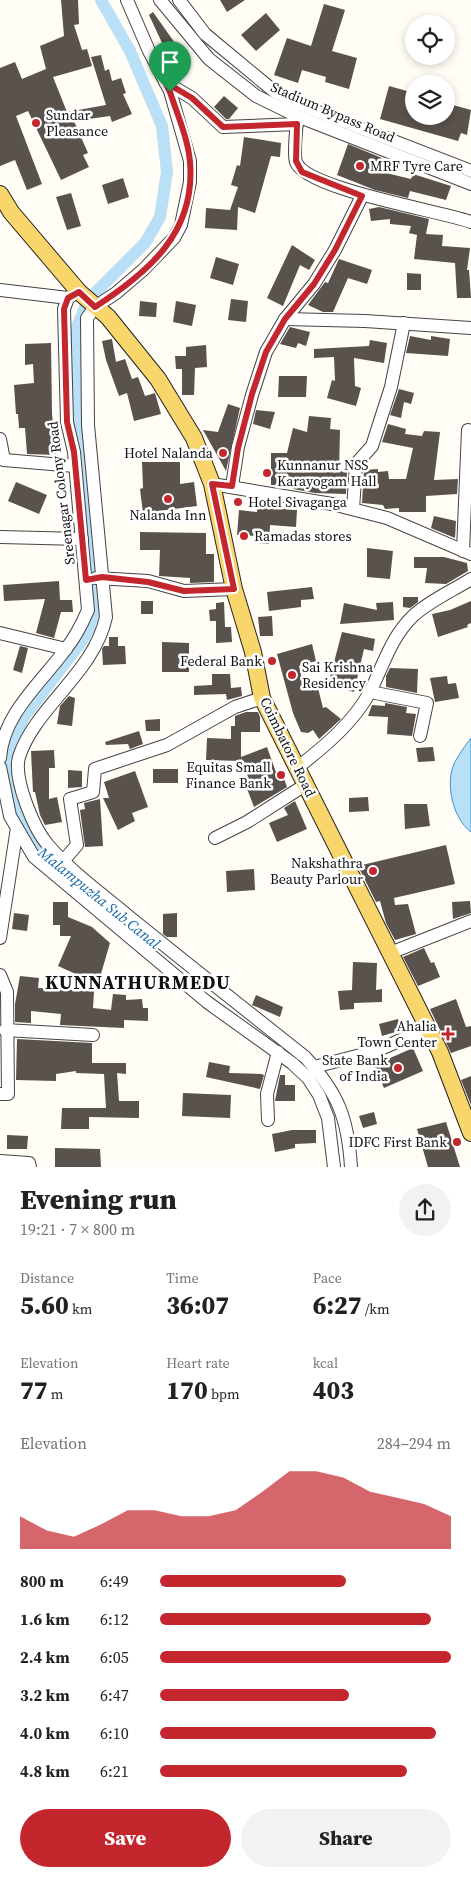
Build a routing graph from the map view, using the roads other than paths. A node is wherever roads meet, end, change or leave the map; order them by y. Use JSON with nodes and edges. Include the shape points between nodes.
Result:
{"nodes":[{"id":1,"x":128,"y":0,"type":"edge"},
{"id":2,"x":160,"y":0,"type":"edge"},
{"id":3,"x":179,"y":0,"type":"edge"},
{"id":4,"x":165,"y":82,"type":"junction"},
{"id":5,"x":297,"y":120,"type":"junction"},
{"id":6,"x":471,"y":170,"type":"edge"},
{"id":7,"x":471,"y":184,"type":"edge"},
{"id":8,"x":0,"y":194,"type":"edge"},
{"id":9,"x":362,"y":196,"type":"junction"},
{"id":10,"x":471,"y":222,"type":"edge"},
{"id":11,"x":0,"y":290,"type":"edge"},
{"id":12,"x":73,"y":295,"type":"junction"},
{"id":13,"x":95,"y":307,"type":"junction"},
{"id":14,"x":285,"y":319,"type":"junction"},
{"id":15,"x":404,"y":323,"type":"junction"},
{"id":16,"x":471,"y":328,"type":"edge"},
{"id":17,"x":468,"y":430,"type":"dead end"},
{"id":18,"x":0,"y":439,"type":"edge"},
{"id":19,"x":75,"y":466,"type":"junction"},
{"id":20,"x":212,"y":484,"type":"junction"},
{"id":21,"x":232,"y":486,"type":"junction"},
{"id":22,"x":353,"y":509,"type":"junction"},
{"id":23,"x":0,"y":536,"type":"edge"},
{"id":24,"x":82,"y":539,"type":"junction"},
{"id":25,"x":467,"y":553,"type":"edge"},
{"id":26,"x":102,"y":577,"type":"junction"},
{"id":27,"x":471,"y":579,"type":"edge"},
{"id":28,"x":86,"y":580,"type":"junction"},
{"id":29,"x":234,"y":589,"type":"junction"},
{"id":30,"x":0,"y":633,"type":"edge"},
{"id":31,"x":66,"y":649,"type":"junction"},
{"id":32,"x":370,"y":692,"type":"junction"},
{"id":33,"x":262,"y":698,"type":"junction"},
{"id":34,"x":420,"y":736,"type":"dead end"},
{"id":35,"x":0,"y":758,"type":"edge"},
{"id":36,"x":0,"y":768,"type":"edge"},
{"id":37,"x":297,"y":768,"type":"junction"},
{"id":38,"x":305,"y":785,"type":"junction"},
{"id":39,"x":16,"y":828,"type":"junction"},
{"id":40,"x":215,"y":838,"type":"dead end"},
{"id":41,"x":64,"y":860,"type":"junction"},
{"id":42,"x":471,"y":921,"type":"edge"},
{"id":43,"x":0,"y":938,"type":"edge"},
{"id":44,"x":390,"y":953,"type":"junction"},
{"id":45,"x":0,"y":975,"type":"edge"},
{"id":46,"x":428,"y":1028,"type":"junction"},
{"id":47,"x":5,"y":1030,"type":"junction"},
{"id":48,"x":276,"y":1034,"type":"junction"},
{"id":49,"x":93,"y":1035,"type":"dead end"},
{"id":50,"x":273,"y":1049,"type":"junction"},
{"id":51,"x":314,"y":1067,"type":"junction"},
{"id":52,"x":0,"y":1094,"type":"edge"},
{"id":53,"x":468,"y":1112,"type":"edge"},
{"id":54,"x":268,"y":1120,"type":"dead end"},
{"id":55,"x":471,"y":1133,"type":"edge"},
{"id":56,"x":0,"y":1161,"type":"edge"},
{"id":57,"x":30,"y":1167,"type":"edge"},
{"id":58,"x":334,"y":1167,"type":"edge"},
{"id":59,"x":351,"y":1167,"type":"edge"}],
"edges":[{"from":1,"to":4,"type":"street"},
{"from":2,"to":5,"type":"street","name":"Stadium Bypass Road","via":[[209,59],[256,96]]},
{"from":3,"to":6,"type":"street","name":"Stadium Bypass Road","via":[[205,34],[275,92],[298,104]]},
{"from":4,"to":5,"type":"street","via":[[192,98],[223,127]]},
{"from":4,"to":13,"type":"street","via":[[190,161],[189,189],[181,225],[163,252]]},
{"from":5,"to":7,"type":"street","name":"Stadium Bypass Road"},
{"from":5,"to":9,"type":"street","via":[[296,161],[302,172]]},
{"from":8,"to":12,"type":"main road","name":"Coimbatore Road"},
{"from":9,"to":10,"type":"street"},
{"from":9,"to":14,"type":"street","via":[[318,277]]},
{"from":11,"to":12,"type":"street"},
{"from":12,"to":13,"type":"main road","name":"Coimbatore Road"},
{"from":12,"to":19,"type":"street","name":"Sreenagar Colony Road","via":[[64,309],[67,422]]},
{"from":13,"to":20,"type":"main road","name":"Coimbatore Road","via":[[108,317],[158,379],[194,438]]},
{"from":13,"to":26,"type":"street","via":[[87,318],[88,425]]},
{"from":14,"to":15,"type":"street"},
{"from":14,"to":21,"type":"street","via":[[266,352],[252,394]]},
{"from":15,"to":16,"type":"street"},
{"from":15,"to":22,"type":"street","via":[[391,387],[372,446],[356,464]]},
{"from":17,"to":25,"type":"street"},
{"from":18,"to":19,"type":"street","via":[[4,460]]},
{"from":19,"to":24,"type":"street","name":"Sreenagar Colony Road"},
{"from":20,"to":21,"type":"street"},
{"from":20,"to":29,"type":"main road","name":"Coimbatore Road"},
{"from":21,"to":22,"type":"street"},
{"from":22,"to":25,"type":"street","via":[[387,518]]},
{"from":23,"to":24,"type":"street","name":"Sreenagar Colony Road"},
{"from":24,"to":28,"type":"street","name":"Sreenagar Colony Road"},
{"from":26,"to":28,"type":"street"},
{"from":26,"to":29,"type":"street","via":[[148,582],[184,591]]},
{"from":26,"to":41,"type":"street","via":[[106,617],[102,634],[78,673],[33,730],[19,758],[19,780],[31,816],[47,844]]},
{"from":27,"to":32,"type":"street","via":[[414,616],[395,640]]},
{"from":28,"to":31,"type":"street","name":"Sreenagar Colony Road","via":[[88,610]]},
{"from":29,"to":33,"type":"main road","name":"Coimbatore Road","via":[[253,652]]},
{"from":30,"to":31,"type":"street"},
{"from":31,"to":35,"type":"street","name":"Sreenagar Colony Road","via":[[12,718],[1,744]]},
{"from":32,"to":34,"type":"street","via":[[427,703]]},
{"from":32,"to":37,"type":"street","via":[[353,718]]},
{"from":33,"to":37,"type":"main road","name":"Coimbatore Road"},
{"from":33,"to":41,"type":"street","via":[[235,707],[167,745],[95,769],[93,792],[70,799],[77,845]]},
{"from":36,"to":39,"type":"street","via":[[10,816]]},
{"from":37,"to":38,"type":"main road","name":"Coimbatore Road"},
{"from":38,"to":40,"type":"street"},
{"from":38,"to":44,"type":"main road","name":"Coimbatore Road"},
{"from":39,"to":43,"type":"street"},
{"from":39,"to":50,"type":"street","via":[[34,858],[56,877],[207,1002]]},
{"from":41,"to":48,"type":"street","via":[[110,901]]},
{"from":42,"to":44,"type":"street"},
{"from":44,"to":46,"type":"main road","name":"Coimbatore Road"},
{"from":45,"to":47,"type":"street","via":[[7,992]]},
{"from":46,"to":51,"type":"street","via":[[376,1051]]},
{"from":46,"to":53,"type":"main road","name":"Coimbatore Road"},
{"from":47,"to":49,"type":"street"},
{"from":47,"to":52,"type":"street","via":[[8,1094]]},
{"from":48,"to":50,"type":"street"},
{"from":48,"to":51,"type":"street"},
{"from":50,"to":54,"type":"street","via":[[267,1094]]},
{"from":50,"to":58,"type":"street","via":[[308,1078],[319,1095],[328,1118]]},
{"from":51,"to":59,"type":"street","via":[[325,1078],[338,1101],[349,1137]]},
{"from":53,"to":55,"type":"main road","name":"Coimbatore Road"},
{"from":56,"to":57,"type":"street","via":[[29,1163]]}]}
